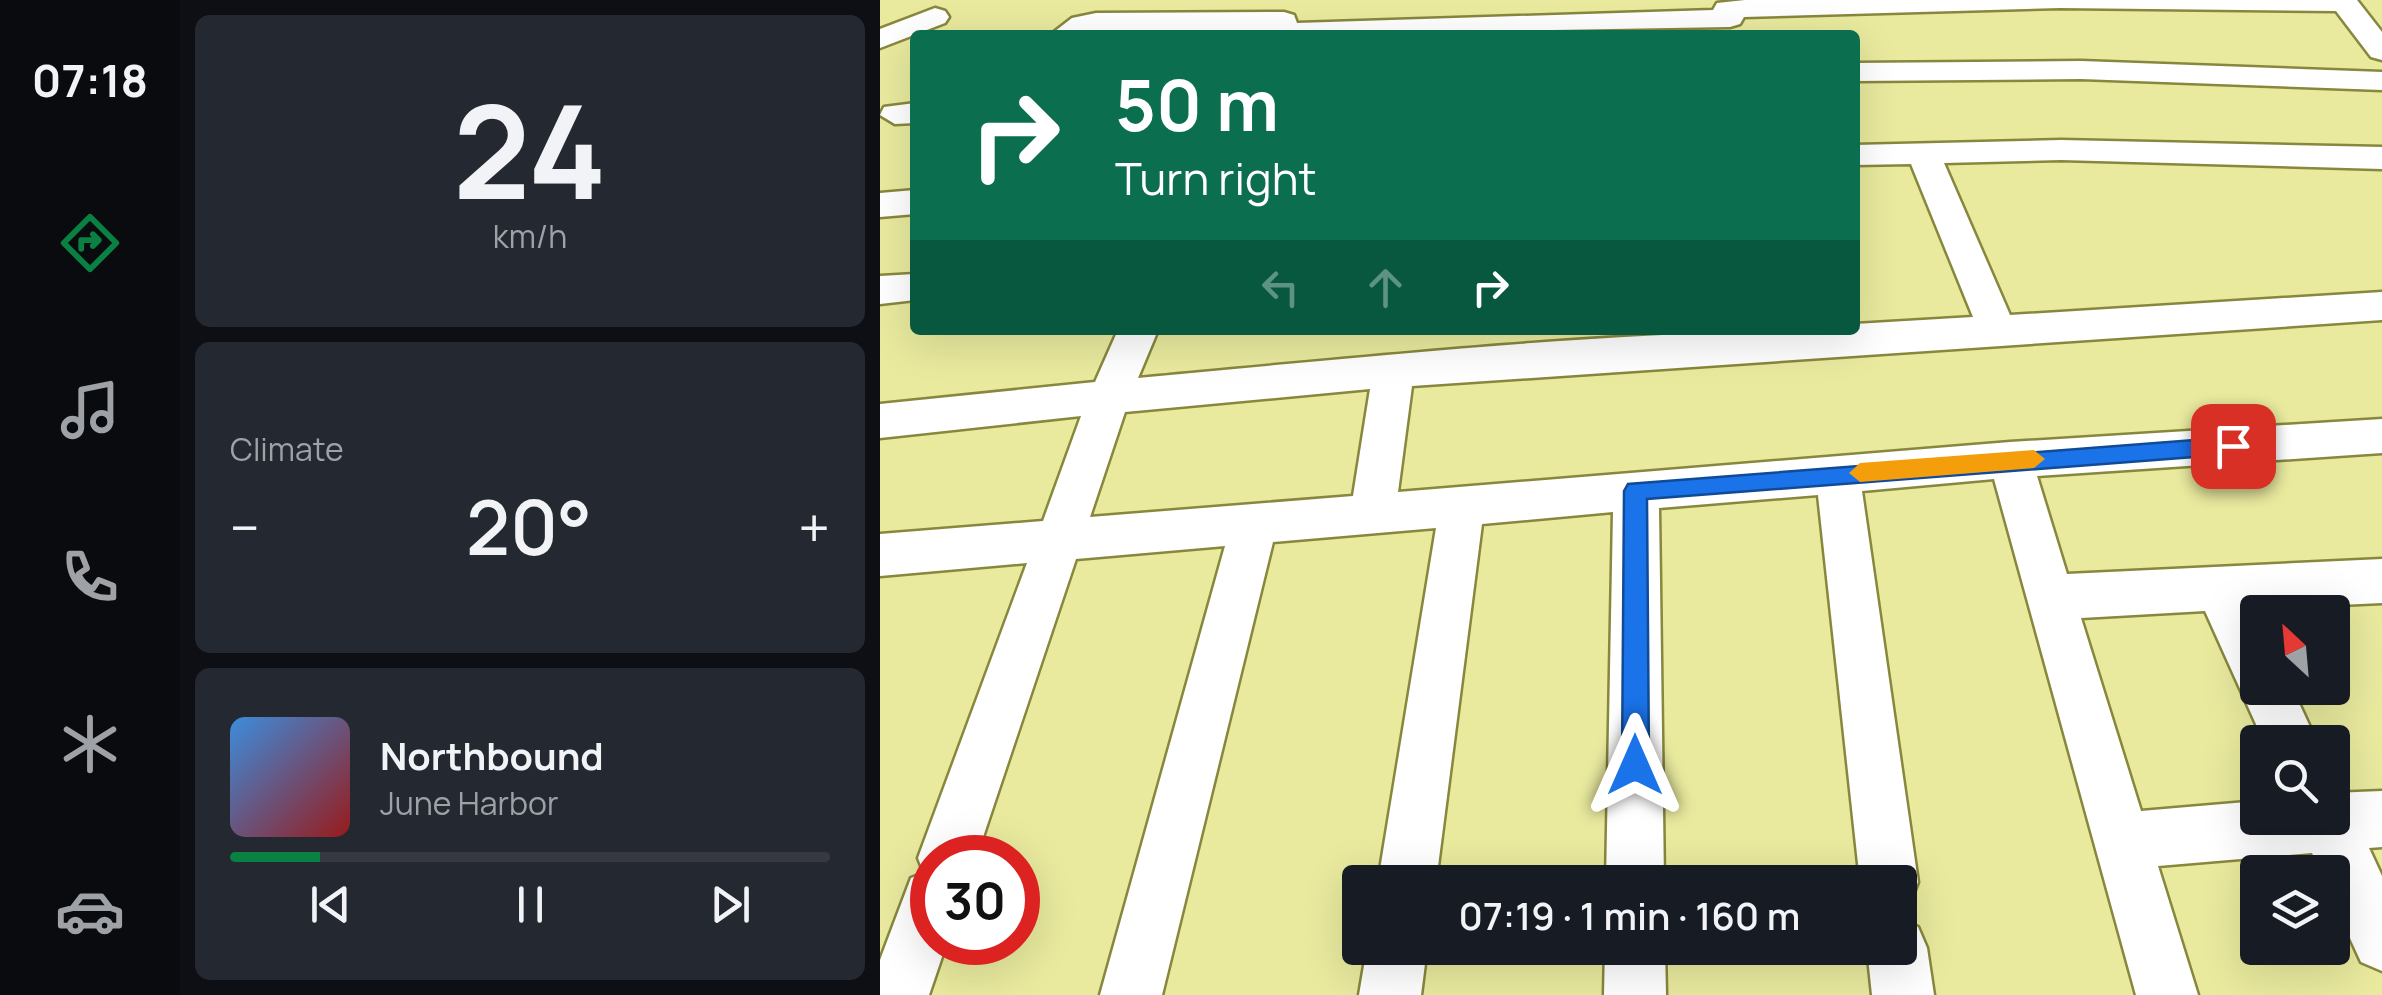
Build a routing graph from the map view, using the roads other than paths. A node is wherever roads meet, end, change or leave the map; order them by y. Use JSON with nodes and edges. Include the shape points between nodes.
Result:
{"nodes":[{"id":1,"x":2060,"y":0,"type":"edge"},
{"id":2,"x":2356,"y":8,"type":"edge"},
{"id":3,"x":935,"y":16,"type":"dead end"},
{"id":4,"x":1729,"y":16,"type":"edge"},
{"id":5,"x":1289,"y":22,"type":"edge"},
{"id":6,"x":1073,"y":30,"type":"edge"},
{"id":7,"x":880,"y":39,"type":"edge"},
{"id":8,"x":2382,"y":51,"type":"edge"},
{"id":9,"x":2081,"y":70,"type":"junction"},
{"id":10,"x":1860,"y":72,"type":"edge"},
{"id":11,"x":2382,"y":82,"type":"edge"},
{"id":12,"x":1923,"y":154,"type":"junction"},
{"id":13,"x":1860,"y":155,"type":"edge"},
{"id":14,"x":2382,"y":158,"type":"edge"},
{"id":15,"x":910,"y":202,"type":"edge"},
{"id":16,"x":880,"y":204,"type":"edge"},
{"id":17,"x":910,"y":287,"type":"edge"},
{"id":18,"x":880,"y":290,"type":"edge"},
{"id":19,"x":2382,"y":306,"type":"edge"},
{"id":20,"x":1998,"y":331,"type":"junction"},
{"id":21,"x":1136,"y":335,"type":"edge"},
{"id":22,"x":1394,"y":370,"type":"junction"},
{"id":23,"x":1110,"y":394,"type":"junction"},
{"id":24,"x":880,"y":421,"type":"edge"},
{"id":25,"x":2382,"y":436,"type":"edge"},
{"id":26,"x":2010,"y":460,"type":"junction"},
{"id":27,"x":1838,"y":474,"type":"junction"},
{"id":28,"x":1636,"y":491,"type":"junction"},
{"id":29,"x":1462,"y":505,"type":"junction"},
{"id":30,"x":1372,"y":512,"type":"junction"},
{"id":31,"x":1255,"y":522,"type":"junction"},
{"id":32,"x":1062,"y":539,"type":"junction"},
{"id":33,"x":880,"y":555,"type":"edge"},
{"id":34,"x":2382,"y":580,"type":"edge"},
{"id":35,"x":2220,"y":589,"type":"junction"},
{"id":36,"x":2050,"y":597,"type":"junction"},
{"id":37,"x":2240,"y":632,"type":"edge"},
{"id":38,"x":2240,"y":830,"type":"edge"},
{"id":39,"x":955,"y":835,"type":"edge"},
{"id":40,"x":2350,"y":835,"type":"edge"},
{"id":41,"x":2122,"y":842,"type":"junction"},
{"id":42,"x":1409,"y":865,"type":"edge"},
{"id":43,"x":1635,"y":865,"type":"edge"},
{"id":44,"x":1887,"y":865,"type":"edge"},
{"id":45,"x":2382,"y":941,"type":"edge"},
{"id":46,"x":910,"y":961,"type":"edge"},
{"id":47,"x":1394,"y":965,"type":"edge"},
{"id":48,"x":1635,"y":965,"type":"edge"},
{"id":49,"x":1899,"y":965,"type":"edge"},
{"id":50,"x":898,"y":995,"type":"edge"},
{"id":51,"x":1132,"y":995,"type":"edge"},
{"id":52,"x":1390,"y":995,"type":"edge"},
{"id":53,"x":1635,"y":995,"type":"edge"},
{"id":54,"x":1903,"y":995,"type":"edge"},
{"id":55,"x":2167,"y":995,"type":"edge"}],
"edges":[{"from":1,"to":2,"type":"street"},
{"from":1,"to":4,"type":"street"},
{"from":1,"to":9,"type":"street"},
{"from":2,"to":8,"type":"street"},
{"from":3,"to":7,"type":"street"},
{"from":4,"to":5,"type":"street"},
{"from":5,"to":6,"type":"street","via":[[1096,22]]},
{"from":9,"to":10,"type":"street"},
{"from":9,"to":11,"type":"street"},
{"from":12,"to":13,"type":"street"},
{"from":12,"to":14,"type":"street","via":[[2061,150]]},
{"from":12,"to":20,"type":"street"},
{"from":15,"to":16,"type":"street"},
{"from":17,"to":18,"type":"street"},
{"from":19,"to":20,"type":"street"},
{"from":20,"to":22,"type":"street"},
{"from":21,"to":23,"type":"street"},
{"from":22,"to":23,"type":"street"},
{"from":22,"to":30,"type":"street"},
{"from":23,"to":24,"type":"street"},
{"from":23,"to":32,"type":"street"},
{"from":25,"to":26,"type":"street"},
{"from":26,"to":27,"type":"street"},
{"from":26,"to":36,"type":"street"},
{"from":27,"to":28,"type":"street"},
{"from":27,"to":44,"type":"street"},
{"from":28,"to":29,"type":"street"},
{"from":28,"to":43,"type":"street"},
{"from":29,"to":30,"type":"street"},
{"from":29,"to":42,"type":"street"},
{"from":30,"to":31,"type":"street"},
{"from":31,"to":32,"type":"street"},
{"from":31,"to":51,"type":"street"},
{"from":32,"to":33,"type":"street"},
{"from":32,"to":39,"type":"street"},
{"from":34,"to":35,"type":"street"},
{"from":35,"to":36,"type":"street"},
{"from":35,"to":37,"type":"street"},
{"from":36,"to":41,"type":"street"},
{"from":38,"to":41,"type":"street"},
{"from":40,"to":45,"type":"street"},
{"from":41,"to":55,"type":"street"},
{"from":46,"to":50,"type":"street"},
{"from":47,"to":52,"type":"street"},
{"from":48,"to":53,"type":"street"},
{"from":49,"to":54,"type":"street"}]}
